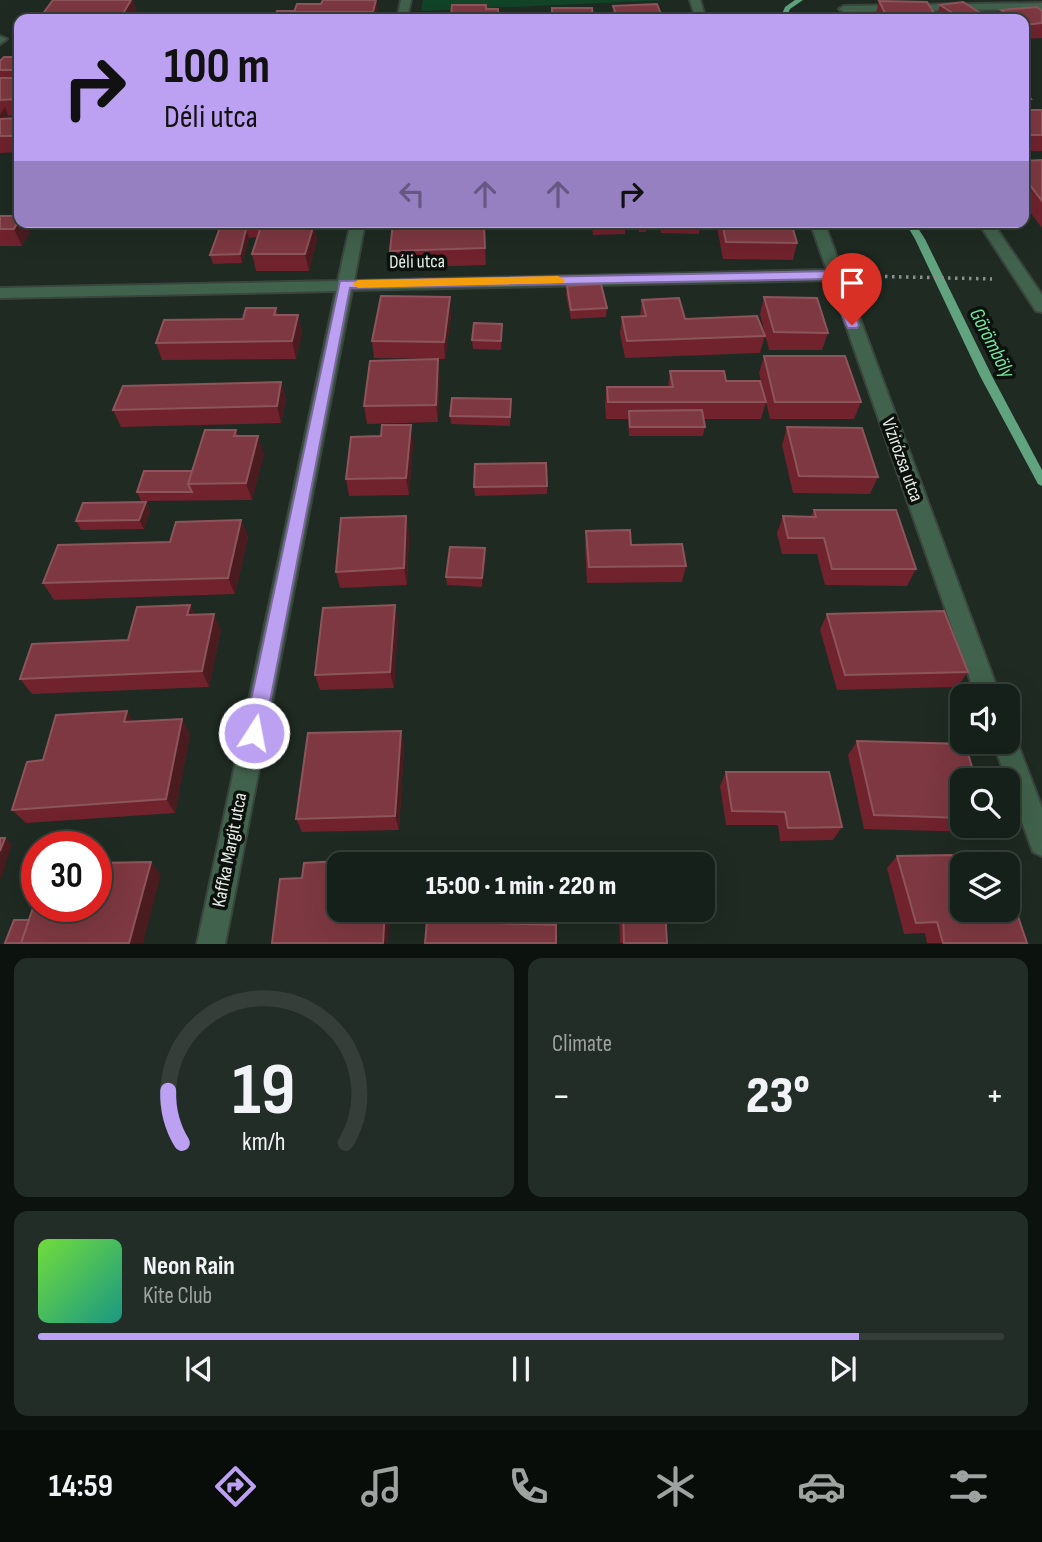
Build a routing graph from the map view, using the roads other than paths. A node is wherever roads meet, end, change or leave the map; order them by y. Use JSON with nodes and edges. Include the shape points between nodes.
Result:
{"nodes":[{"id":1,"x":842,"y":5,"type":"edge"},
{"id":2,"x":1042,"y":6,"type":"edge"},
{"id":3,"x":357,"y":228,"type":"edge"},
{"id":4,"x":819,"y":228,"type":"edge"},
{"id":5,"x":989,"y":228,"type":"edge"},
{"id":6,"x":834,"y":275,"type":"junction"},
{"id":7,"x":345,"y":284,"type":"junction"},
{"id":8,"x":0,"y":293,"type":"edge"},
{"id":9,"x":1042,"y":307,"type":"edge"},
{"id":10,"x":984,"y":684,"type":"edge"},
{"id":11,"x":1009,"y":754,"type":"edge"},
{"id":12,"x":1042,"y":843,"type":"edge"},
{"id":13,"x":211,"y":943,"type":"edge"}],
"edges":[{"from":1,"to":2,"type":"street"},
{"from":3,"to":7,"type":"street","name":"Kaffka Margit utca"},
{"from":4,"to":6,"type":"street","name":"Vízirózsa utca"},
{"from":5,"to":9,"type":"street"},
{"from":6,"to":7,"type":"street","name":"Déli utca"},
{"from":6,"to":10,"type":"street","name":"Vízirózsa utca"},
{"from":7,"to":8,"type":"street","name":"Déli utca"},
{"from":7,"to":13,"type":"street","name":"Kaffka Margit utca"},
{"from":11,"to":12,"type":"street"}]}
